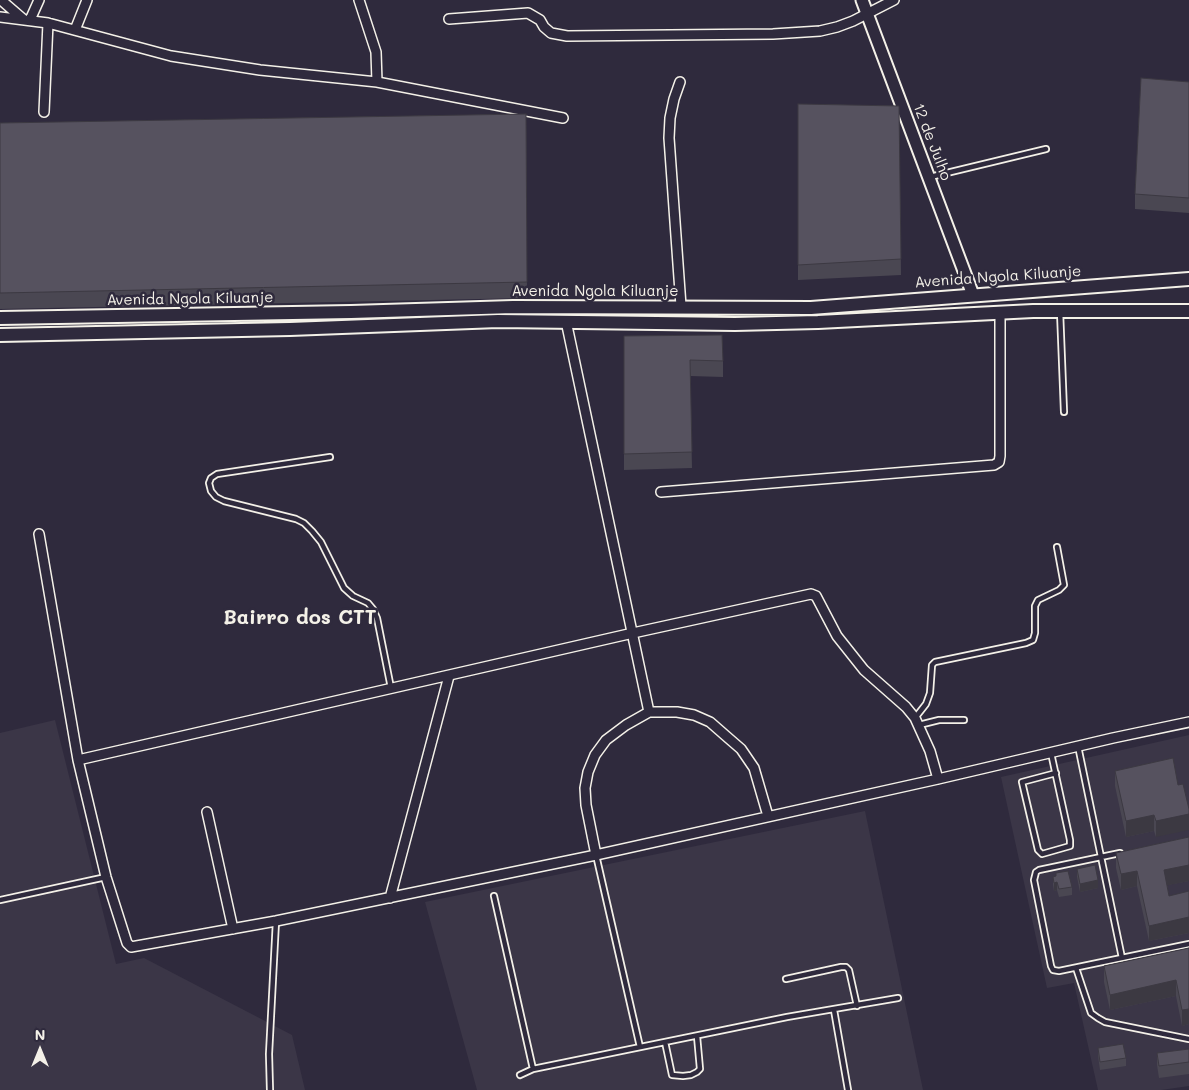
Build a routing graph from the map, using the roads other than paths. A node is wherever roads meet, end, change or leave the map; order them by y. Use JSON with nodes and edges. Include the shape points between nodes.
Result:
{"nodes":[{"id":1,"x":1,"y":0,"type":"edge"},
{"id":2,"x":39,"y":0,"type":"edge"},
{"id":3,"x":87,"y":0,"type":"edge"},
{"id":4,"x":359,"y":0,"type":"edge"},
{"id":5,"x":862,"y":0,"type":"edge"},
{"id":6,"x":894,"y":0,"type":"edge"},
{"id":7,"x":867,"y":13,"type":"junction"},
{"id":8,"x":0,"y":17,"type":"edge"},
{"id":9,"x":27,"y":19,"type":"junction"},
{"id":10,"x":449,"y":19,"type":"dead end"},
{"id":11,"x":48,"y":23,"type":"junction"},
{"id":12,"x":75,"y":30,"type":"junction"},
{"id":13,"x":377,"y":82,"type":"junction"},
{"id":14,"x":680,"y":82,"type":"dead end"},
{"id":15,"x":44,"y":112,"type":"dead end"},
{"id":16,"x":563,"y":118,"type":"dead end"},
{"id":17,"x":1046,"y":149,"type":"dead end"},
{"id":18,"x":929,"y":177,"type":"junction"},
{"id":19,"x":1189,"y":279,"type":"edge"},
{"id":20,"x":973,"y":295,"type":"junction"},
{"id":21,"x":681,"y":306,"type":"junction"},
{"id":22,"x":1060,"y":311,"type":"junction"},
{"id":23,"x":1189,"y":311,"type":"edge"},
{"id":24,"x":1000,"y":313,"type":"junction"},
{"id":25,"x":0,"y":318,"type":"edge"},
{"id":26,"x":566,"y":321,"type":"junction"},
{"id":27,"x":0,"y":335,"type":"edge"},
{"id":28,"x":1064,"y":412,"type":"dead end"},
{"id":29,"x":330,"y":457,"type":"dead end"},
{"id":30,"x":661,"y":492,"type":"dead end"},
{"id":31,"x":39,"y":534,"type":"dead end"},
{"id":32,"x":1057,"y":547,"type":"dead end"},
{"id":33,"x":633,"y":632,"type":"junction"},
{"id":34,"x":449,"y":676,"type":"junction"},
{"id":35,"x":391,"y":689,"type":"junction"},
{"id":36,"x":649,"y":712,"type":"junction"},
{"id":37,"x":964,"y":720,"type":"dead end"},
{"id":38,"x":917,"y":722,"type":"junction"},
{"id":39,"x":1189,"y":722,"type":"edge"},
{"id":40,"x":1078,"y":746,"type":"junction"},
{"id":41,"x":1051,"y":752,"type":"junction"},
{"id":42,"x":78,"y":760,"type":"junction"},
{"id":43,"x":1056,"y":773,"type":"junction"},
{"id":44,"x":938,"y":779,"type":"junction"},
{"id":45,"x":207,"y":812,"type":"dead end"},
{"id":46,"x":768,"y":816,"type":"junction"},
{"id":47,"x":1130,"y":851,"type":"edge"},
{"id":48,"x":596,"y":855,"type":"junction"},
{"id":49,"x":1101,"y":857,"type":"junction"},
{"id":50,"x":106,"y":877,"type":"junction"},
{"id":51,"x":494,"y":896,"type":"dead end"},
{"id":52,"x":390,"y":898,"type":"junction"},
{"id":53,"x":0,"y":900,"type":"edge"},
{"id":54,"x":276,"y":921,"type":"junction"},
{"id":55,"x":233,"y":929,"type":"junction"},
{"id":56,"x":1189,"y":944,"type":"edge"},
{"id":57,"x":1122,"y":958,"type":"junction"},
{"id":58,"x":1076,"y":968,"type":"junction"},
{"id":59,"x":786,"y":979,"type":"dead end"},
{"id":60,"x":898,"y":998,"type":"dead end"},
{"id":61,"x":857,"y":1006,"type":"junction"},
{"id":62,"x":834,"y":1010,"type":"junction"},
{"id":63,"x":697,"y":1036,"type":"junction"},
{"id":64,"x":1189,"y":1039,"type":"edge"},
{"id":65,"x":665,"y":1042,"type":"junction"},
{"id":66,"x":640,"y":1047,"type":"junction"},
{"id":67,"x":534,"y":1069,"type":"junction"},
{"id":68,"x":520,"y":1075,"type":"dead end"},
{"id":69,"x":270,"y":1090,"type":"edge"},
{"id":70,"x":848,"y":1090,"type":"edge"}],
"edges":[{"from":1,"to":9,"type":"street"},
{"from":2,"to":9,"type":"street"},
{"from":3,"to":12,"type":"street"},
{"from":4,"to":13,"type":"street","via":[[376,52]]},
{"from":5,"to":7,"type":"street","name":"12 de Julho"},
{"from":6,"to":7,"type":"street"},
{"from":7,"to":10,"type":"street","via":[[820,30],[773,34],[567,36],[551,33],[540,20],[528,13]]},
{"from":7,"to":18,"type":"street","name":"12 de Julho"},
{"from":8,"to":9,"type":"street"},
{"from":9,"to":11,"type":"street"},
{"from":11,"to":12,"type":"street"},
{"from":11,"to":15,"type":"street"},
{"from":12,"to":13,"type":"street","via":[[171,56],[260,70]]},
{"from":13,"to":16,"type":"street"},
{"from":14,"to":21,"type":"street","via":[[670,118],[669,138]]},
{"from":17,"to":18,"type":"lane"},
{"from":18,"to":20,"type":"street","name":"12 de Julho"},
{"from":19,"to":20,"type":"main road","name":"Avenida Ngola Kiluanje"},
{"from":20,"to":21,"type":"main road","name":"Avenida Ngola Kiluanje","via":[[811,308]]},
{"from":21,"to":25,"type":"main road","name":"Avenida Ngola Kiluanje"},
{"from":22,"to":23,"type":"main road","name":"Avenida Ngola Kiluanje"},
{"from":22,"to":24,"type":"main road","name":"Avenida Ngola Kiluanje"},
{"from":22,"to":28,"type":"lane"},
{"from":24,"to":26,"type":"main road","name":"Avenida Ngola Kiluanje","via":[[735,324]]},
{"from":24,"to":30,"type":"street","via":[[1000,456],[994,465]]},
{"from":26,"to":27,"type":"main road","name":"Avenida Ngola Kiluanje"},
{"from":26,"to":33,"type":"street"},
{"from":29,"to":35,"type":"lane","via":[[216,474],[209,483],[211,491],[224,501],[296,519],[312,531],[344,588],[373,609]]},
{"from":31,"to":42,"type":"street"},
{"from":32,"to":38,"type":"lane","via":[[1064,585],[1038,600],[1034,606],[1033,640],[935,662],[930,693]]},
{"from":33,"to":34,"type":"street"},
{"from":33,"to":36,"type":"street"},
{"from":33,"to":38,"type":"street","via":[[811,594],[816,596],[837,636],[864,670]]},
{"from":34,"to":35,"type":"street"},
{"from":34,"to":52,"type":"street"},
{"from":35,"to":42,"type":"street"},
{"from":36,"to":46,"type":"street","via":[[694,716],[710,722],[734,742],[754,768]]},
{"from":36,"to":48,"type":"street","via":[[606,740],[588,772],[586,805]]},
{"from":37,"to":38,"type":"lane"},
{"from":38,"to":44,"type":"street"},
{"from":39,"to":40,"type":"street"},
{"from":40,"to":41,"type":"street"},
{"from":40,"to":49,"type":"lane"},
{"from":41,"to":43,"type":"lane"},
{"from":41,"to":44,"type":"street"},
{"from":42,"to":50,"type":"street"},
{"from":43,"to":43,"type":"lane","via":[[1070,846],[1042,854],[1038,850],[1022,782]]},
{"from":44,"to":46,"type":"street"},
{"from":45,"to":55,"type":"street"},
{"from":46,"to":48,"type":"street"},
{"from":47,"to":49,"type":"lane"},
{"from":48,"to":52,"type":"street"},
{"from":48,"to":66,"type":"lane"},
{"from":49,"to":57,"type":"lane"},
{"from":49,"to":58,"type":"lane","via":[[1040,870],[1034,876],[1051,966],[1057,971]]},
{"from":50,"to":53,"type":"lane"},
{"from":50,"to":55,"type":"street","via":[[131,947]]},
{"from":51,"to":67,"type":"lane"},
{"from":52,"to":54,"type":"street"},
{"from":54,"to":55,"type":"street"},
{"from":54,"to":69,"type":"lane"},
{"from":56,"to":57,"type":"lane"},
{"from":57,"to":58,"type":"lane"},
{"from":58,"to":64,"type":"lane","via":[[1091,1013],[1098,1018]]},
{"from":59,"to":61,"type":"lane","via":[[846,967]]},
{"from":60,"to":61,"type":"lane"},
{"from":61,"to":62,"type":"lane"},
{"from":62,"to":63,"type":"lane"},
{"from":62,"to":70,"type":"lane"},
{"from":63,"to":65,"type":"lane"},
{"from":63,"to":65,"type":"lane","via":[[700,1069],[691,1075],[672,1075]]},
{"from":65,"to":66,"type":"lane"},
{"from":66,"to":67,"type":"lane"},
{"from":67,"to":68,"type":"lane"}]}
